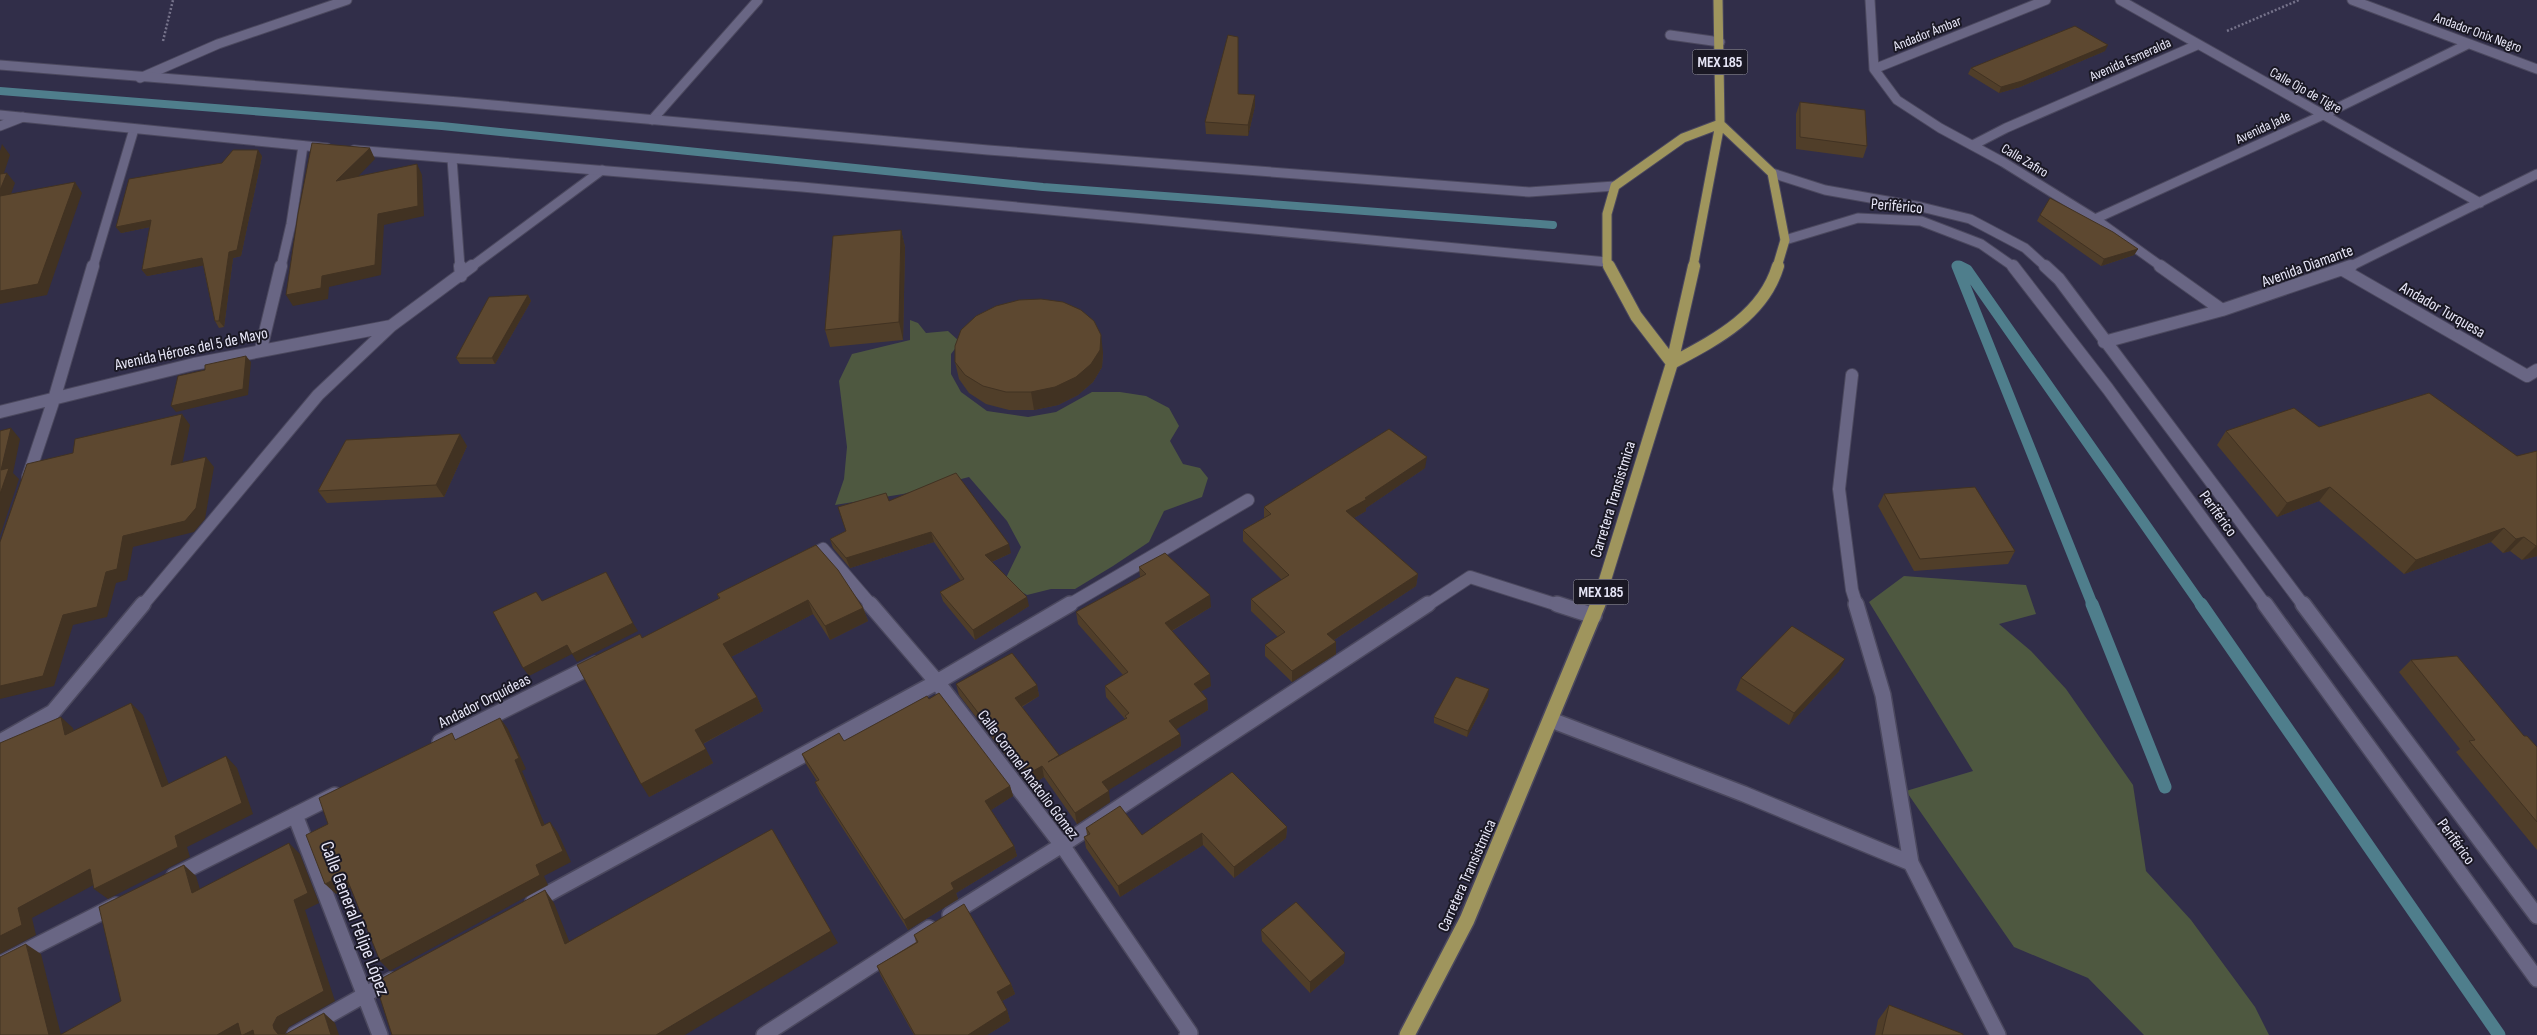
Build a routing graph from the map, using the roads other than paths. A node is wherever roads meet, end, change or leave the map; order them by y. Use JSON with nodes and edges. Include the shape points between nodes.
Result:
{"nodes":[{"id":1,"x":346,"y":0,"type":"edge"},
{"id":2,"x":758,"y":0,"type":"edge"},
{"id":3,"x":1718,"y":0,"type":"edge"},
{"id":4,"x":1870,"y":0,"type":"edge"},
{"id":5,"x":2046,"y":0,"type":"edge"},
{"id":6,"x":2120,"y":0,"type":"edge"},
{"id":7,"x":2352,"y":0,"type":"edge"},
{"id":8,"x":1670,"y":35,"type":"dead end"},
{"id":9,"x":1720,"y":42,"type":"junction"},
{"id":10,"x":2197,"y":44,"type":"junction"},
{"id":11,"x":2468,"y":44,"type":"junction"},
{"id":12,"x":0,"y":64,"type":"edge"},
{"id":13,"x":1874,"y":69,"type":"junction"},
{"id":14,"x":2537,"y":69,"type":"edge"},
{"id":15,"x":140,"y":78,"type":"junction"},
{"id":16,"x":0,"y":115,"type":"edge"},
{"id":17,"x":2323,"y":115,"type":"junction"},
{"id":18,"x":23,"y":117,"type":"junction"},
{"id":19,"x":652,"y":120,"type":"junction"},
{"id":20,"x":1720,"y":124,"type":"junction"},
{"id":21,"x":0,"y":126,"type":"edge"},
{"id":22,"x":134,"y":129,"type":"junction"},
{"id":23,"x":302,"y":146,"type":"junction"},
{"id":24,"x":1973,"y":146,"type":"junction"},
{"id":25,"x":452,"y":159,"type":"junction"},
{"id":26,"x":602,"y":170,"type":"junction"},
{"id":27,"x":1772,"y":173,"type":"junction"},
{"id":28,"x":2537,"y":175,"type":"edge"},
{"id":29,"x":1615,"y":186,"type":"junction"},
{"id":30,"x":2480,"y":203,"type":"junction"},
{"id":31,"x":2095,"y":219,"type":"junction"},
{"id":32,"x":1997,"y":232,"type":"junction"},
{"id":33,"x":1785,"y":240,"type":"junction"},
{"id":34,"x":1981,"y":244,"type":"junction"},
{"id":35,"x":1607,"y":262,"type":"junction"},
{"id":36,"x":2343,"y":270,"type":"junction"},
{"id":37,"x":460,"y":276,"type":"junction"},
{"id":38,"x":2222,"y":310,"type":"junction"},
{"id":39,"x":391,"y":326,"type":"junction"},
{"id":40,"x":2104,"y":342,"type":"junction"},
{"id":41,"x":261,"y":349,"type":"junction"},
{"id":42,"x":1672,"y":363,"type":"junction"},
{"id":43,"x":2532,"y":373,"type":"edge"},
{"id":44,"x":1852,"y":375,"type":"dead end"},
{"id":45,"x":55,"y":396,"type":"junction"},
{"id":46,"x":0,"y":412,"type":"edge"},
{"id":47,"x":24,"y":487,"type":"edge"},
{"id":48,"x":1248,"y":500,"type":"dead end"},
{"id":49,"x":796,"y":563,"type":"edge"},
{"id":50,"x":1594,"y":616,"type":"junction"},
{"id":51,"x":612,"y":656,"type":"edge"},
{"id":52,"x":937,"y":682,"type":"junction"},
{"id":53,"x":1551,"y":720,"type":"junction"},
{"id":54,"x":0,"y":742,"type":"edge"},
{"id":55,"x":427,"y":749,"type":"edge"},
{"id":56,"x":348,"y":789,"type":"edge"},
{"id":57,"x":295,"y":815,"type":"junction"},
{"id":58,"x":1062,"y":845,"type":"junction"},
{"id":59,"x":1911,"y":863,"type":"junction"},
{"id":60,"x":165,"y":881,"type":"edge"},
{"id":61,"x":130,"y":898,"type":"edge"},
{"id":62,"x":520,"y":909,"type":"edge"},
{"id":63,"x":2537,"y":916,"type":"edge"},
{"id":64,"x":0,"y":964,"type":"edge"},
{"id":65,"x":408,"y":970,"type":"edge"},
{"id":66,"x":2537,"y":979,"type":"edge"},
{"id":67,"x":365,"y":994,"type":"junction"},
{"id":68,"x":1188,"y":1034,"type":"edge"},
{"id":69,"x":294,"y":1035,"type":"edge"},
{"id":70,"x":380,"y":1035,"type":"edge"},
{"id":71,"x":764,"y":1035,"type":"edge"},
{"id":72,"x":1407,"y":1035,"type":"edge"},
{"id":73,"x":1998,"y":1035,"type":"edge"}],
"edges":[{"from":1,"to":15,"type":"street","via":[[218,44]]},
{"from":2,"to":19,"type":"street"},
{"from":3,"to":9,"type":"main road","name":"Carretera Transistmica","number":"MEX 185"},
{"from":4,"to":13,"type":"street"},
{"from":5,"to":13,"type":"street","name":"Andador Ámbar"},
{"from":6,"to":10,"type":"street","name":"Calle Ojo de Tigre"},
{"from":7,"to":11,"type":"street","name":"Andador Onix Negro"},
{"from":8,"to":9,"type":"street"},
{"from":9,"to":20,"type":"main road","name":"Carretera Transistmica","number":"MEX 185"},
{"from":10,"to":17,"type":"street","name":"Calle Ojo de Tigre"},
{"from":10,"to":24,"type":"street","name":"Avenida Esmeralda","via":[[2006,128]]},
{"from":11,"to":14,"type":"street","name":"Andador Onix Negro"},
{"from":11,"to":17,"type":"street","name":"Avenida Jade"},
{"from":12,"to":15,"type":"street"},
{"from":13,"to":24,"type":"street","name":"Calle Zafiro","via":[[1897,100]]},
{"from":15,"to":19,"type":"street"},
{"from":16,"to":18,"type":"street"},
{"from":17,"to":30,"type":"street","name":"Calle Ojo de Tigre"},
{"from":17,"to":31,"type":"street","name":"Avenida Jade"},
{"from":18,"to":21,"type":"street"},
{"from":18,"to":22,"type":"street"},
{"from":19,"to":29,"type":"street","via":[[1529,192]]},
{"from":20,"to":27,"type":"main road"},
{"from":20,"to":29,"type":"main road","via":[[1683,138]]},
{"from":20,"to":42,"type":"main road","name":"Carretera Transistmica","number":"MEX 185"},
{"from":22,"to":23,"type":"street"},
{"from":22,"to":45,"type":"street"},
{"from":23,"to":25,"type":"street"},
{"from":23,"to":41,"type":"street","via":[[291,224]]},
{"from":24,"to":31,"type":"street","name":"Calle Zafiro"},
{"from":25,"to":26,"type":"street"},
{"from":25,"to":37,"type":"street"},
{"from":26,"to":35,"type":"street"},
{"from":26,"to":37,"type":"street"},
{"from":27,"to":32,"type":"street","name":"Periférico","via":[[1825,190],[1970,219]]},
{"from":27,"to":33,"type":"main road"},
{"from":28,"to":30,"type":"street","name":"Avenida Diamante"},
{"from":29,"to":35,"type":"main road","via":[[1607,214]]},
{"from":30,"to":36,"type":"street","name":"Avenida Diamante"},
{"from":31,"to":38,"type":"street","name":"Calle Zafiro"},
{"from":32,"to":34,"type":"street"},
{"from":32,"to":40,"type":"street","name":"Periférico","via":[[2025,248],[2059,280]]},
{"from":33,"to":34,"type":"street","name":"Periférico","via":[[1858,218],[1921,221]]},
{"from":33,"to":42,"type":"main road","via":[[1774,278],[1760,304],[1720,337]]},
{"from":34,"to":66,"type":"street","name":"Periférico","via":[[2017,269]]},
{"from":35,"to":42,"type":"main road","via":[[1636,316]]},
{"from":36,"to":38,"type":"street","name":"Avenida Diamante"},
{"from":36,"to":43,"type":"street","name":"Andador Turquesa"},
{"from":37,"to":39,"type":"street"},
{"from":38,"to":40,"type":"street","name":"Avenida Diamante"},
{"from":39,"to":41,"type":"street","name":"Avenida Héroes del 5 de Mayo"},
{"from":39,"to":54,"type":"street","via":[[318,395],[53,712]]},
{"from":40,"to":63,"type":"street","name":"Periférico"},
{"from":41,"to":45,"type":"street","name":"Avenida Héroes del 5 de Mayo"},
{"from":42,"to":50,"type":"main road","name":"Carretera Transistmica","number":"MEX 185"},
{"from":44,"to":59,"type":"street","via":[[1839,489],[1852,590],[1883,695]]},
{"from":45,"to":46,"type":"street","name":"Avenida Héroes del 5 de Mayo"},
{"from":45,"to":47,"type":"street"},
{"from":48,"to":52,"type":"street"},
{"from":49,"to":52,"type":"street","name":"Calle Coronel Anatolio Gómez","via":[[823,549]]},
{"from":50,"to":53,"type":"main road","name":"Carretera Transistmica","number":"MEX 185"},
{"from":50,"to":58,"type":"street","via":[[1470,577]]},
{"from":51,"to":55,"type":"street","name":"Andador Orquídeas"},
{"from":52,"to":58,"type":"street","name":"Calle Coronel Anatolio Gómez"},
{"from":52,"to":62,"type":"street"},
{"from":53,"to":59,"type":"street"},
{"from":53,"to":72,"type":"main road","name":"Carretera Transistmica","number":"MEX 185","via":[[1467,920]]},
{"from":56,"to":57,"type":"street"},
{"from":57,"to":60,"type":"street"},
{"from":57,"to":67,"type":"street","name":"Calle General Felipe López"},
{"from":58,"to":68,"type":"street","name":"Calle Coronel Anatolio Gómez"},
{"from":58,"to":71,"type":"street"},
{"from":59,"to":73,"type":"street"},
{"from":61,"to":64,"type":"street"},
{"from":65,"to":67,"type":"street"},
{"from":67,"to":69,"type":"street"},
{"from":67,"to":70,"type":"street","name":"Calle General Felipe López"}]}
